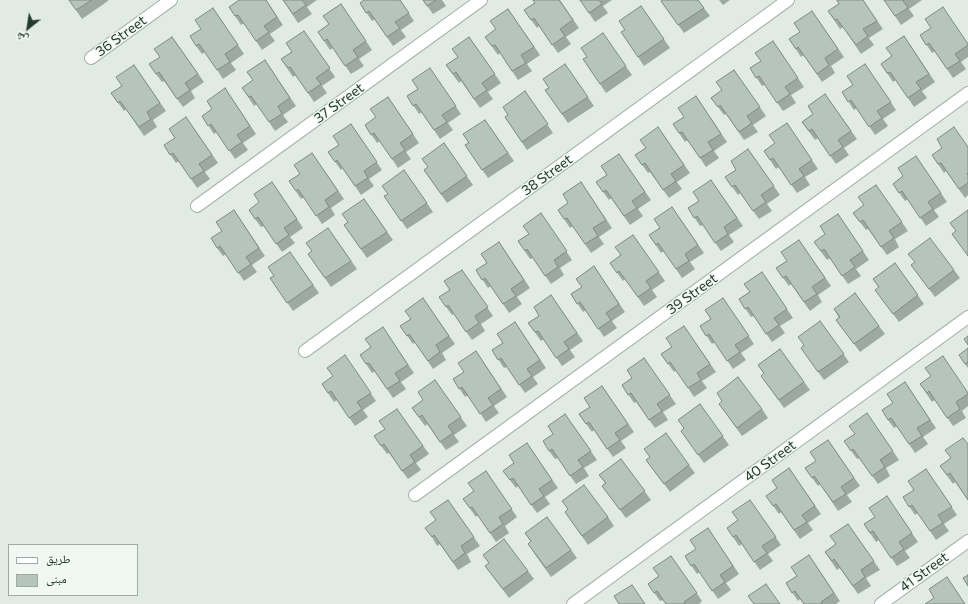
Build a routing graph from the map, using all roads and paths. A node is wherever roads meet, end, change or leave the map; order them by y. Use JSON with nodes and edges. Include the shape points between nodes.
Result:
{"nodes":[{"id":1,"x":171,"y":0,"type":"edge"},
{"id":2,"x":481,"y":0,"type":"edge"},
{"id":3,"x":788,"y":0,"type":"edge"},
{"id":4,"x":91,"y":58,"type":"dead end"},
{"id":5,"x":968,"y":93,"type":"edge"},
{"id":6,"x":197,"y":206,"type":"dead end"},
{"id":7,"x":968,"y":317,"type":"edge"},
{"id":8,"x":305,"y":351,"type":"dead end"},
{"id":9,"x":415,"y":495,"type":"dead end"},
{"id":10,"x":968,"y":541,"type":"edge"},
{"id":11,"x":573,"y":604,"type":"edge"},
{"id":12,"x":881,"y":604,"type":"edge"}],
"edges":[{"from":1,"to":4,"type":"street","name":"36 Street"},
{"from":2,"to":6,"type":"street","name":"37 Street"},
{"from":3,"to":8,"type":"street","name":"38 Street"},
{"from":5,"to":9,"type":"street","name":"39 Street"},
{"from":7,"to":11,"type":"street","name":"40 Street"},
{"from":10,"to":12,"type":"street","name":"41 Street"}]}
